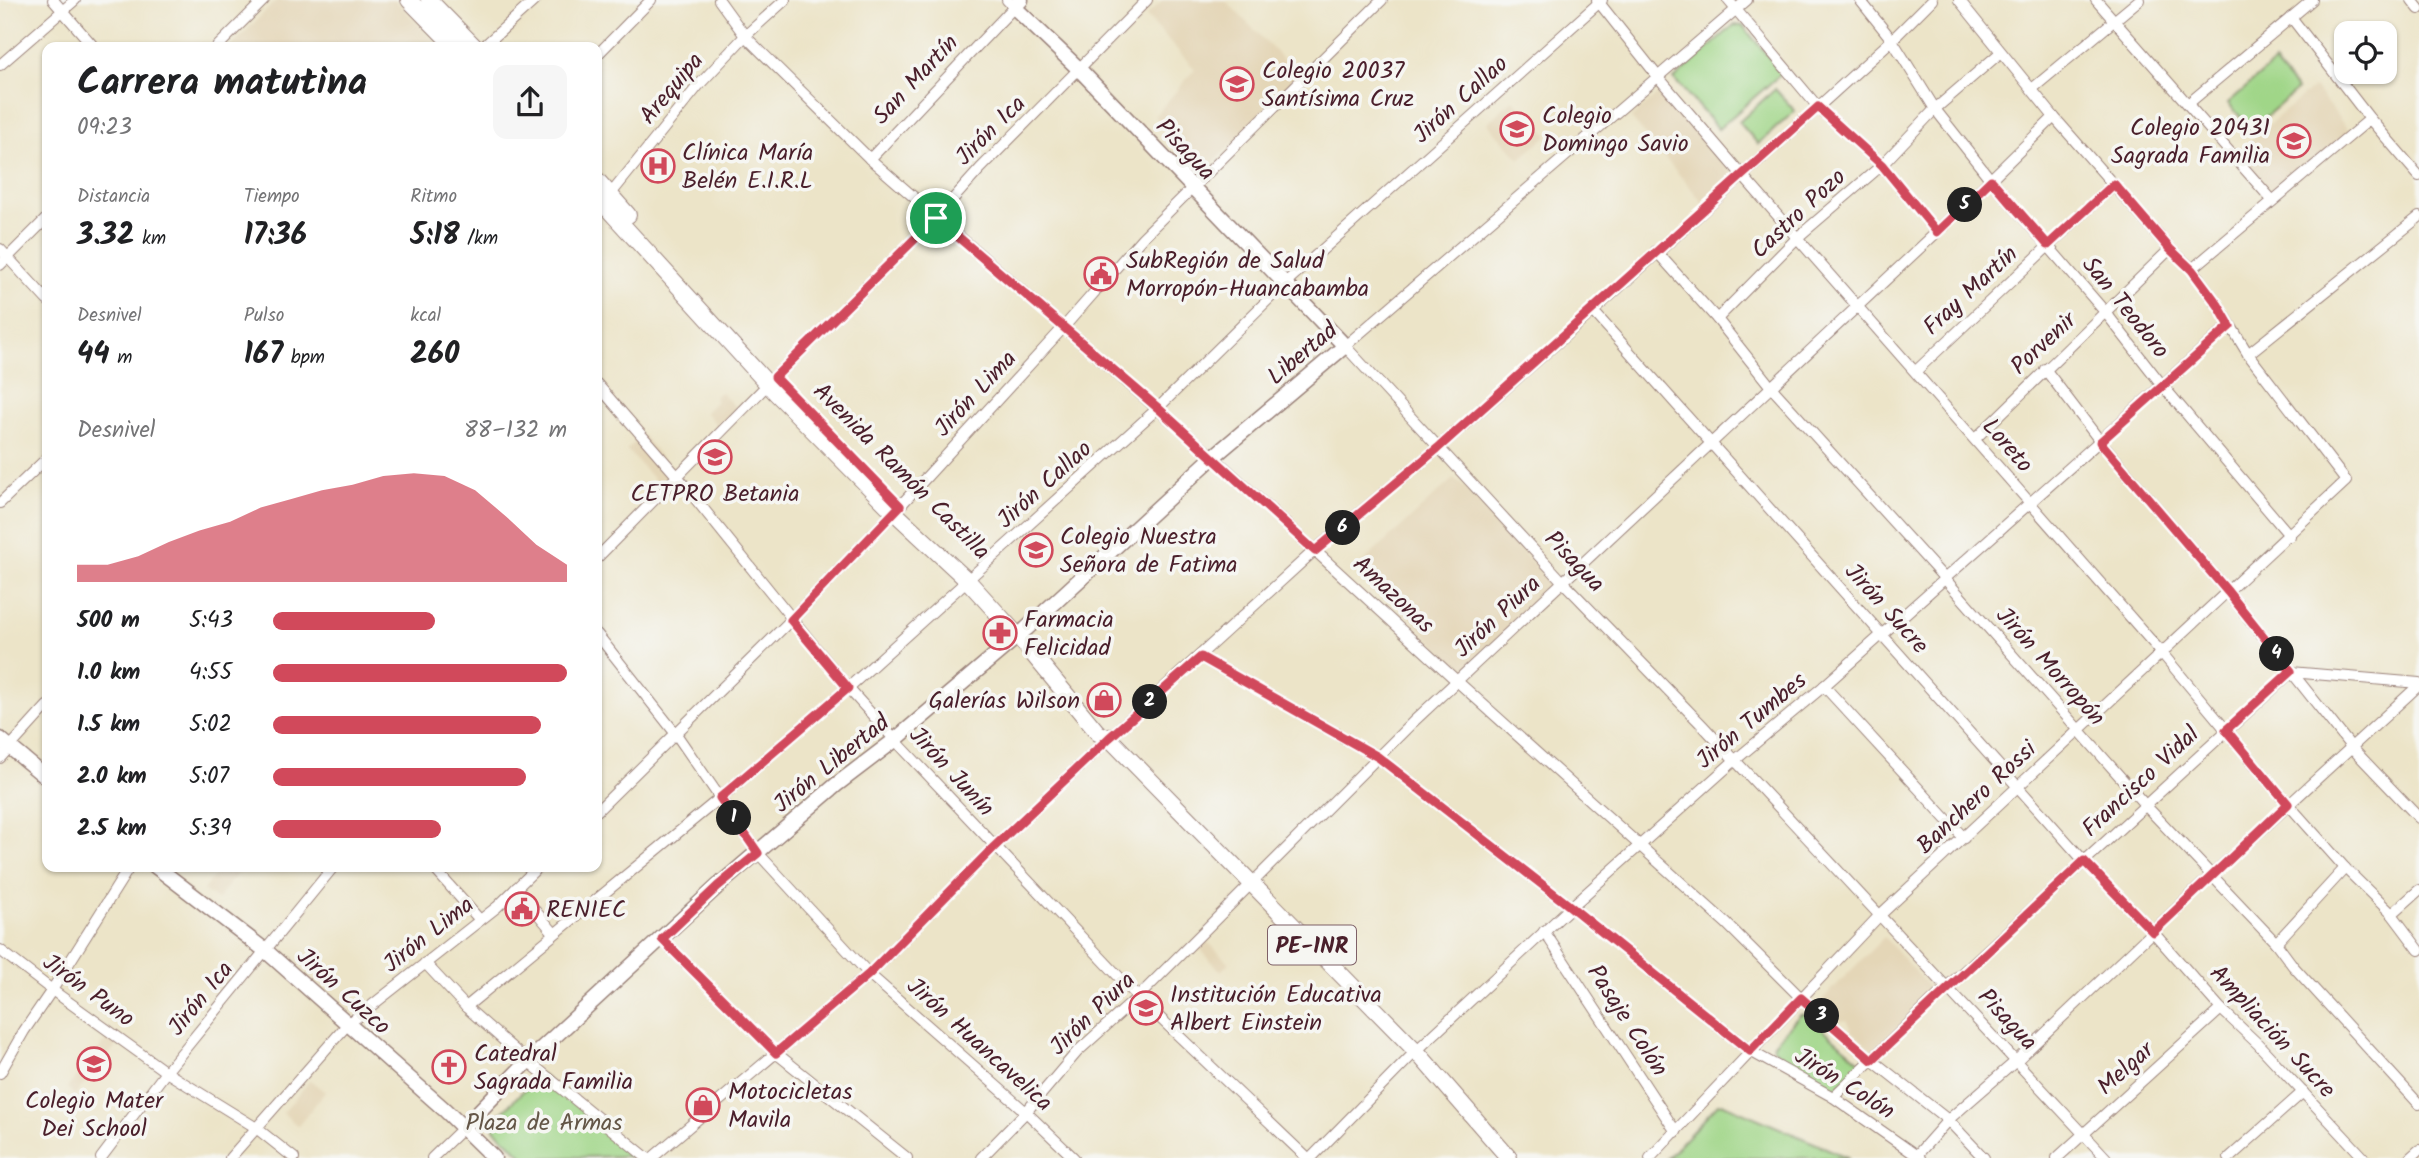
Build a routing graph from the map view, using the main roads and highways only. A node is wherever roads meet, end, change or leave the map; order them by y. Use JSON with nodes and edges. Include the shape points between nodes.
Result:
{"nodes":[{"id":1,"x":409,"y":0,"type":"edge"},
{"id":2,"x":429,"y":0,"type":"edge"},
{"id":3,"x":450,"y":42,"type":"edge"},
{"id":4,"x":470,"y":42,"type":"edge"},
{"id":5,"x":602,"y":201,"type":"edge"},
{"id":6,"x":1509,"y":1158,"type":"edge"}],
"edges":[{"from":1,"to":3,"type":"main road"},
{"from":2,"to":4,"type":"main road"},
{"from":5,"to":6,"type":"main road","name":"Avenida Ramón Castilla","number":"PE-1NR","via":[[897,509],[972,578],[1106,728],[1109,738],[1416,1051]]}]}
